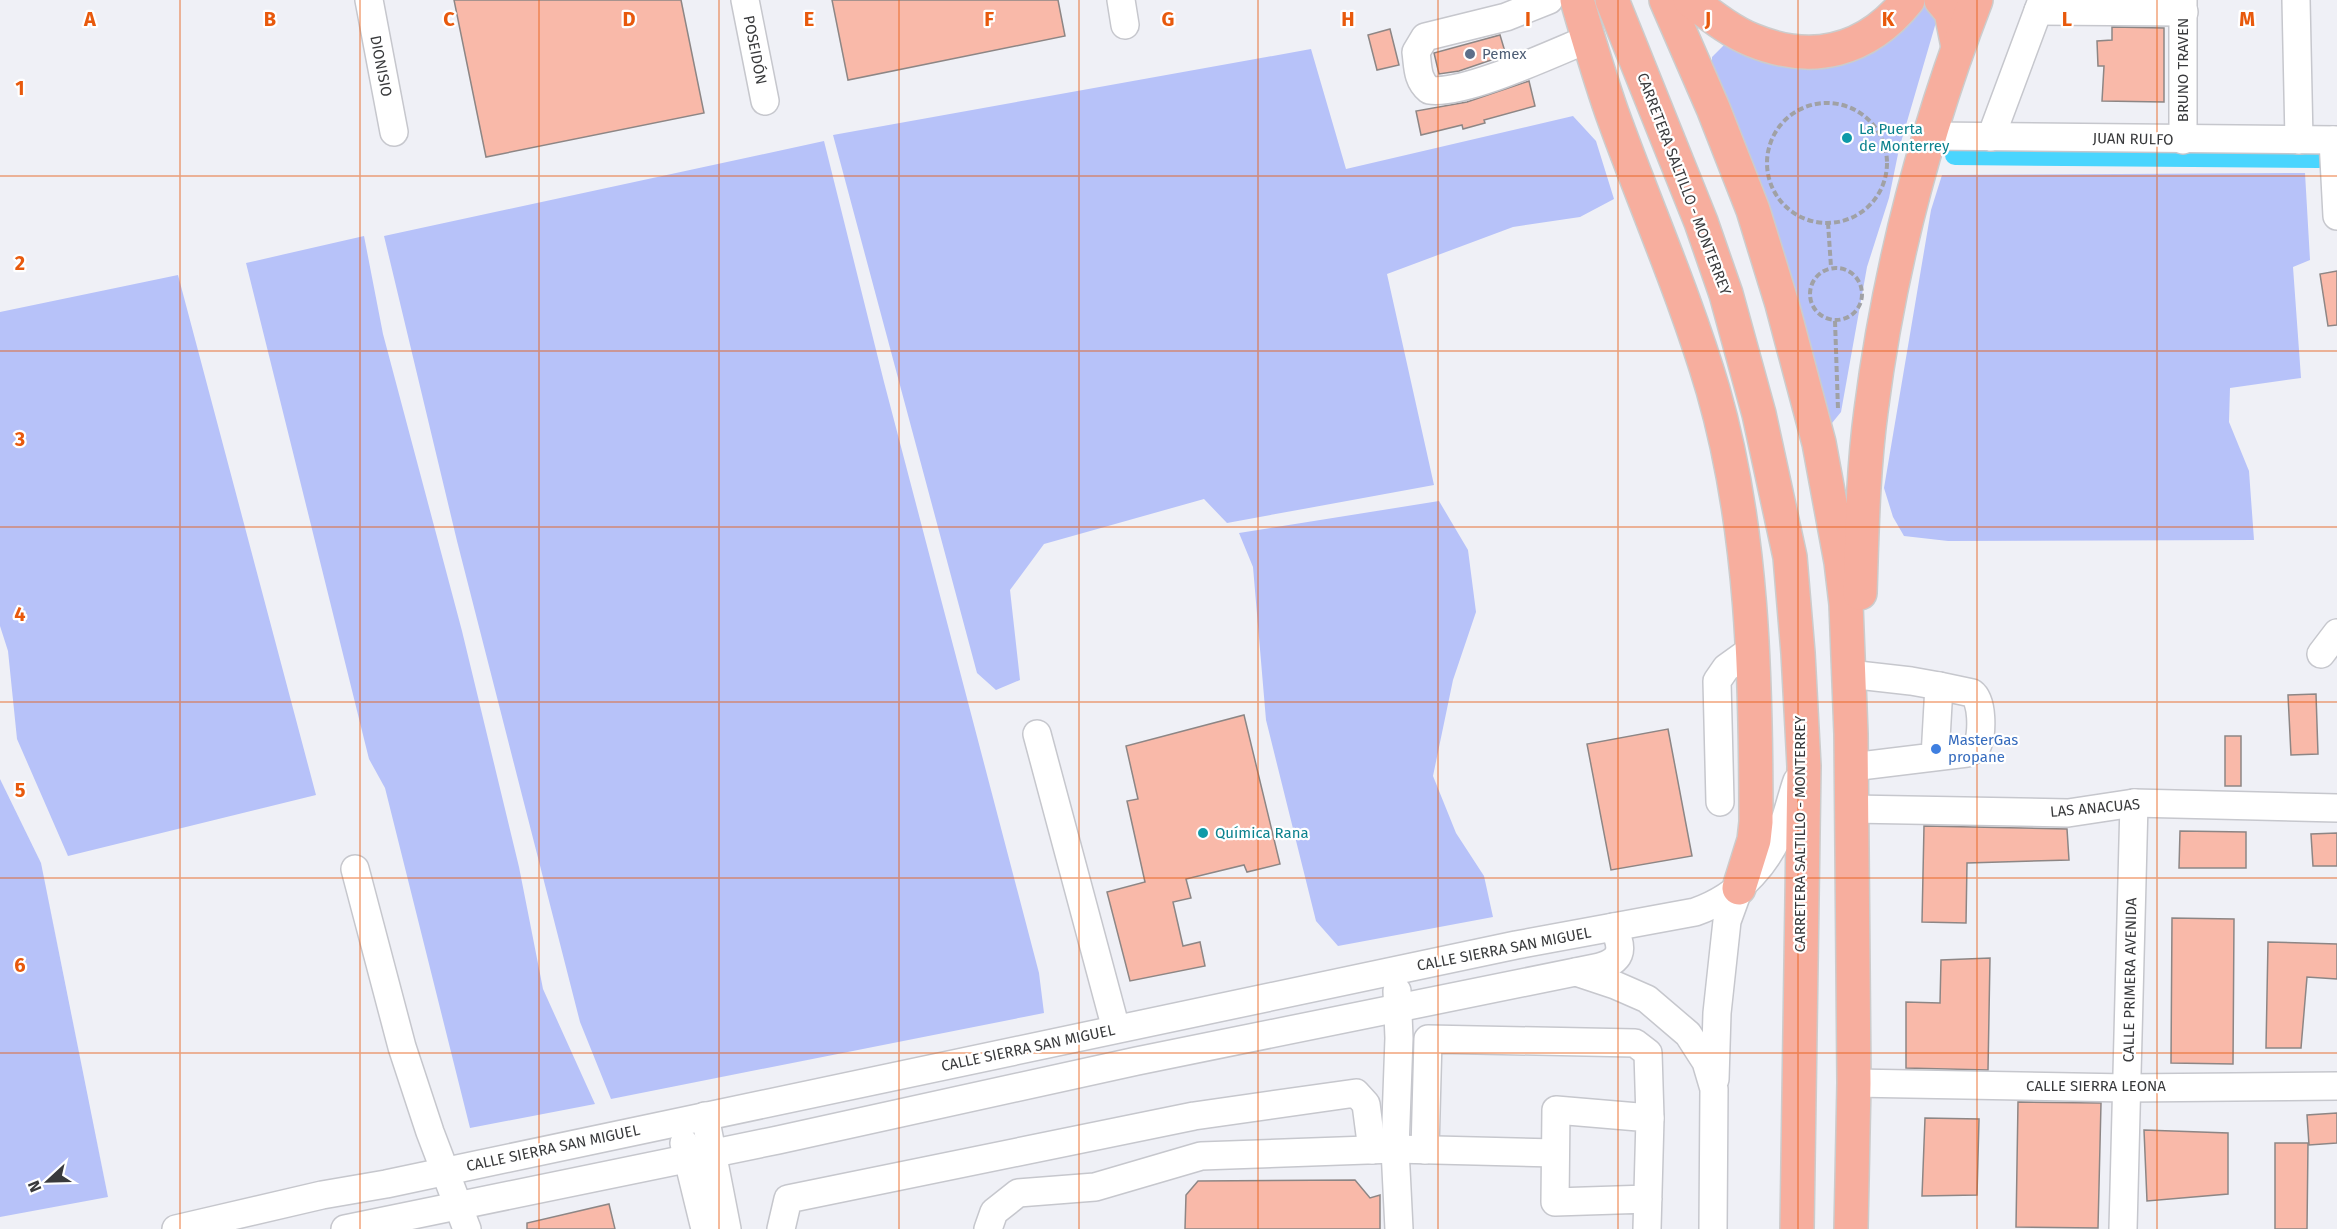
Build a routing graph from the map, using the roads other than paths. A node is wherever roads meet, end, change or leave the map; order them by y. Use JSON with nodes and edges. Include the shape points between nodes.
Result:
{"nodes":[{"id":1,"x":369,"y":0,"type":"edge"},
{"id":2,"x":745,"y":0,"type":"edge"},
{"id":3,"x":1549,"y":0,"type":"edge"},
{"id":4,"x":1577,"y":0,"type":"edge"},
{"id":5,"x":1612,"y":0,"type":"edge"},
{"id":6,"x":1666,"y":0,"type":"edge"},
{"id":7,"x":1689,"y":0,"type":"edge"},
{"id":8,"x":1941,"y":0,"type":"edge"},
{"id":9,"x":1976,"y":0,"type":"edge"},
{"id":10,"x":2296,"y":0,"type":"edge"},
{"id":11,"x":1908,"y":2,"type":"edge"},
{"id":12,"x":2040,"y":6,"type":"edge"},
{"id":13,"x":2184,"y":6,"type":"edge"},
{"id":14,"x":1588,"y":39,"type":"junction"},
{"id":15,"x":1958,"y":47,"type":"junction"},
{"id":16,"x":765,"y":101,"type":"dead end"},
{"id":17,"x":394,"y":132,"type":"dead end"},
{"id":18,"x":1930,"y":136,"type":"junction"},
{"id":19,"x":1991,"y":137,"type":"junction"},
{"id":20,"x":2183,"y":140,"type":"junction"},
{"id":21,"x":2299,"y":140,"type":"junction"},
{"id":22,"x":2335,"y":140,"type":"edge"},
{"id":23,"x":2336,"y":176,"type":"edge"},
{"id":24,"x":2337,"y":216,"type":"edge"},
{"id":25,"x":1693,"y":326,"type":"junction"},
{"id":26,"x":1790,"y":557,"type":"junction"},
{"id":27,"x":1751,"y":650,"type":"junction"},
{"id":28,"x":1848,"y":667,"type":"junction"},
{"id":29,"x":1939,"y":686,"type":"junction"},
{"id":30,"x":1037,"y":734,"type":"dead end"},
{"id":31,"x":1935,"y":757,"type":"junction"},
{"id":32,"x":1804,"y":766,"type":"junction"},
{"id":33,"x":1852,"y":767,"type":"junction"},
{"id":34,"x":1720,"y":802,"type":"dead end"},
{"id":35,"x":2134,"y":804,"type":"junction"},
{"id":36,"x":2337,"y":808,"type":"edge"},
{"id":37,"x":1852,"y":809,"type":"junction"},
{"id":38,"x":355,"y":869,"type":"dead end"},
{"id":39,"x":1739,"y":888,"type":"junction"},
{"id":40,"x":1612,"y":927,"type":"junction"},
{"id":41,"x":1403,"y":969,"type":"junction"},
{"id":42,"x":1575,"y":972,"type":"junction"},
{"id":43,"x":1407,"y":1006,"type":"junction"},
{"id":44,"x":1116,"y":1029,"type":"junction"},
{"id":45,"x":1854,"y":1083,"type":"junction"},
{"id":46,"x":2337,"y":1086,"type":"edge"},
{"id":47,"x":2127,"y":1088,"type":"junction"},
{"id":48,"x":1714,"y":1089,"type":"junction"},
{"id":49,"x":1194,"y":1116,"type":"junction"},
{"id":50,"x":692,"y":1118,"type":"junction"},
{"id":51,"x":1650,"y":1118,"type":"junction"},
{"id":52,"x":1401,"y":1150,"type":"junction"},
{"id":53,"x":1010,"y":1152,"type":"junction"},
{"id":54,"x":1556,"y":1154,"type":"junction"},
{"id":55,"x":699,"y":1156,"type":"junction"},
{"id":56,"x":1201,"y":1156,"type":"junction"},
{"id":57,"x":446,"y":1171,"type":"junction"},
{"id":58,"x":1018,"y":1193,"type":"junction"},
{"id":59,"x":1648,"y":1199,"type":"junction"},
{"id":60,"x":463,"y":1217,"type":"edge"},
{"id":61,"x":426,"y":1220,"type":"edge"},
{"id":62,"x":176,"y":1229,"type":"edge"},
{"id":63,"x":345,"y":1229,"type":"edge"},
{"id":64,"x":705,"y":1229,"type":"edge"},
{"id":65,"x":727,"y":1229,"type":"edge"},
{"id":66,"x":782,"y":1229,"type":"edge"},
{"id":67,"x":988,"y":1229,"type":"edge"},
{"id":68,"x":1399,"y":1229,"type":"edge"},
{"id":69,"x":1647,"y":1229,"type":"edge"},
{"id":70,"x":1713,"y":1229,"type":"edge"},
{"id":71,"x":1797,"y":1229,"type":"edge"},
{"id":72,"x":1851,"y":1229,"type":"edge"},
{"id":73,"x":2123,"y":1229,"type":"edge"}],
"edges":[{"from":1,"to":17,"type":"street","name":"DIONISIO"},
{"from":2,"to":16,"type":"street","name":"POSEIDÓN"},
{"from":3,"to":14,"type":"street","via":[[1506,18],[1425,37],[1416,52],[1423,85],[1429,90],[1449,91]]},
{"from":4,"to":14,"type":"main road"},
{"from":5,"to":26,"type":"main road","name":"CARRETERA SALTILLO - MONTERREY","via":[[1726,294],[1759,414]]},
{"from":6,"to":28,"type":"main road","via":[[1753,210],[1805,385],[1841,562]]},
{"from":7,"to":11,"type":"main road","via":[[1751,40],[1799,52],[1841,49],[1858,43]]},
{"from":8,"to":15,"type":"main road","via":[[1951,12]]},
{"from":9,"to":15,"type":"main road"},
{"from":10,"to":21,"type":"street"},
{"from":12,"to":13,"type":"street"},
{"from":12,"to":19,"type":"street"},
{"from":13,"to":20,"type":"street","name":"BRUNO TRAVEN"},
{"from":14,"to":25,"type":"main road"},
{"from":15,"to":18,"type":"main road"},
{"from":18,"to":19,"type":"street","name":"JUAN RULFO"},
{"from":18,"to":28,"type":"main road","via":[[1889,301],[1871,412],[1860,601]]},
{"from":19,"to":20,"type":"street","name":"JUAN RULFO"},
{"from":20,"to":21,"type":"street","name":"JUAN RULFO"},
{"from":21,"to":22,"type":"street","name":"JUAN RULFO"},
{"from":22,"to":23,"type":"street"},
{"from":23,"to":24,"type":"street"},
{"from":25,"to":26,"type":"main road","via":[[1749,473]]},
{"from":25,"to":27,"type":"main road","via":[[1713,392],[1739,509]]},
{"from":26,"to":32,"type":"main road","name":"CARRETERA SALTILLO - MONTERREY"},
{"from":27,"to":34,"type":"street","via":[[1731,664],[1717,681]]},
{"from":27,"to":39,"type":"main road","via":[[1756,822]]},
{"from":28,"to":29,"type":"street"},
{"from":28,"to":33,"type":"main road"},
{"from":29,"to":31,"type":"street"},
{"from":29,"to":31,"type":"street","via":[[1977,696],[1979,735],[1972,751]]},
{"from":30,"to":44,"type":"street"},
{"from":31,"to":33,"type":"street"},
{"from":32,"to":39,"type":"street","name":"CALLE SIERRA SAN MIGUEL","via":[[1777,841],[1760,867]]},
{"from":32,"to":71,"type":"main road","name":"CARRETERA SALTILLO - MONTERREY"},
{"from":33,"to":37,"type":"main road"},
{"from":35,"to":36,"type":"street","name":"LAS ANACUAS"},
{"from":35,"to":37,"type":"street","name":"LAS ANACUAS","via":[[2068,813]]},
{"from":35,"to":47,"type":"street","name":"CALLE PRIMERA AVENIDA"},
{"from":37,"to":45,"type":"main road"},
{"from":38,"to":57,"type":"street","via":[[402,1047]]},
{"from":39,"to":40,"type":"street","name":"CALLE SIERRA SAN MIGUEL","via":[[1695,912]]},
{"from":39,"to":48,"type":"street","via":[[1727,921]]},
{"from":40,"to":41,"type":"street","name":"CALLE SIERRA SAN MIGUEL"},
{"from":40,"to":42,"type":"street","via":[[1621,950],[1617,958],[1609,965]]},
{"from":41,"to":43,"type":"street"},
{"from":41,"to":44,"type":"street","name":"CALLE SIERRA SAN MIGUEL"},
{"from":42,"to":43,"type":"street"},
{"from":42,"to":48,"type":"street","via":[[1647,999],[1670,1018],[1688,1034],[1706,1062]]},
{"from":43,"to":52,"type":"street"},
{"from":43,"to":55,"type":"street"},
{"from":44,"to":50,"type":"street","name":"CALLE SIERRA SAN MIGUEL"},
{"from":45,"to":47,"type":"street","name":"CALLE SIERRA LEONA"},
{"from":45,"to":72,"type":"main road"},
{"from":46,"to":47,"type":"street","name":"CALLE SIERRA LEONA"},
{"from":47,"to":73,"type":"street","name":"CALLE PRIMERA AVENIDA"},
{"from":48,"to":70,"type":"street"},
{"from":49,"to":52,"type":"street","via":[[1356,1093]]},
{"from":49,"to":53,"type":"street"},
{"from":49,"to":56,"type":"street"},
{"from":50,"to":55,"type":"street"},
{"from":50,"to":57,"type":"street","name":"CALLE SIERRA SAN MIGUEL"},
{"from":51,"to":52,"type":"street","via":[[1648,1053],[1635,1043],[1428,1039]]},
{"from":51,"to":54,"type":"street","via":[[1556,1110]]},
{"from":51,"to":59,"type":"street"},
{"from":52,"to":54,"type":"street"},
{"from":52,"to":56,"type":"street"},
{"from":52,"to":68,"type":"street"},
{"from":53,"to":58,"type":"street"},
{"from":53,"to":66,"type":"street","via":[[788,1199]]},
{"from":54,"to":59,"type":"street","via":[[1555,1202]]},
{"from":55,"to":60,"type":"street"},
{"from":55,"to":64,"type":"street"},
{"from":55,"to":65,"type":"street"},
{"from":56,"to":58,"type":"street","via":[[1095,1188]]},
{"from":57,"to":60,"type":"street"},
{"from":57,"to":62,"type":"street","name":"CALLE SIERRA SAN MIGUEL"},
{"from":58,"to":67,"type":"street","via":[[994,1212]]},
{"from":59,"to":69,"type":"street"},
{"from":60,"to":61,"type":"street"},
{"from":61,"to":63,"type":"street"}]}
